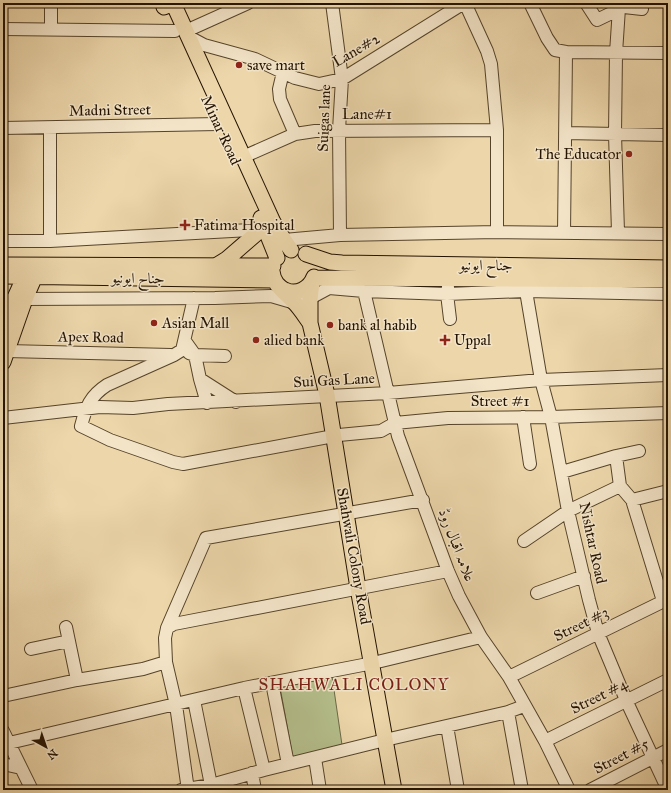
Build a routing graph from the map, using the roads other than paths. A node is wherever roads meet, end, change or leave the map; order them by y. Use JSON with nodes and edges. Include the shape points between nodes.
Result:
{"nodes":[{"id":1,"x":51,"y":3,"type":"edge"},
{"id":2,"x":248,"y":3,"type":"edge"},
{"id":3,"x":332,"y":3,"type":"edge"},
{"id":4,"x":464,"y":3,"type":"edge"},
{"id":5,"x":530,"y":3,"type":"edge"},
{"id":6,"x":586,"y":3,"type":"edge"},
{"id":7,"x":167,"y":4,"type":"edge"},
{"id":8,"x":223,"y":8,"type":"edge"},
{"id":9,"x":619,"y":8,"type":"junction"},
{"id":10,"x":642,"y":9,"type":"dead end"},
{"id":11,"x":3,"y":29,"type":"edge"},
{"id":12,"x":51,"y":30,"type":"junction"},
{"id":13,"x":183,"y":33,"type":"junction"},
{"id":14,"x":566,"y":52,"type":"junction"},
{"id":15,"x":616,"y":53,"type":"junction"},
{"id":16,"x":668,"y":53,"type":"edge"},
{"id":17,"x":283,"y":72,"type":"junction"},
{"id":18,"x":342,"y":79,"type":"junction"},
{"id":19,"x":218,"y":124,"type":"junction"},
{"id":20,"x":3,"y":128,"type":"edge"},
{"id":21,"x":50,"y":128,"type":"junction"},
{"id":22,"x":339,"y":130,"type":"junction"},
{"id":23,"x":497,"y":130,"type":"junction"},
{"id":24,"x":294,"y":134,"type":"junction"},
{"id":25,"x":565,"y":134,"type":"junction"},
{"id":26,"x":615,"y":134,"type":"junction"},
{"id":27,"x":668,"y":135,"type":"edge"},
{"id":28,"x":243,"y":157,"type":"junction"},
{"id":29,"x":265,"y":226,"type":"junction"},
{"id":30,"x":497,"y":232,"type":"junction"},
{"id":31,"x":618,"y":232,"type":"junction"},
{"id":32,"x":564,"y":233,"type":"junction"},
{"id":33,"x":668,"y":234,"type":"edge"},
{"id":34,"x":340,"y":235,"type":"junction"},
{"id":35,"x":3,"y":241,"type":"edge"},
{"id":36,"x":50,"y":241,"type":"junction"},
{"id":37,"x":287,"y":245,"type":"junction"},
{"id":38,"x":306,"y":254,"type":"junction"},
{"id":39,"x":3,"y":265,"type":"edge"},
{"id":40,"x":214,"y":267,"type":"junction"},
{"id":41,"x":668,"y":268,"type":"edge"},
{"id":42,"x":31,"y":271,"type":"junction"},
{"id":43,"x":275,"y":272,"type":"junction"},
{"id":44,"x":3,"y":276,"type":"edge"},
{"id":45,"x":313,"y":280,"type":"junction"},
{"id":46,"x":668,"y":280,"type":"edge"},
{"id":47,"x":609,"y":286,"type":"junction"},
{"id":48,"x":448,"y":287,"type":"junction"},
{"id":49,"x":364,"y":291,"type":"junction"},
{"id":50,"x":526,"y":291,"type":"junction"},
{"id":51,"x":668,"y":294,"type":"edge"},
{"id":52,"x":194,"y":298,"type":"junction"},
{"id":53,"x":310,"y":299,"type":"junction"},
{"id":54,"x":14,"y":300,"type":"edge"},
{"id":55,"x":295,"y":303,"type":"junction"},
{"id":56,"x":450,"y":319,"type":"dead end"},
{"id":57,"x":310,"y":323,"type":"junction"},
{"id":58,"x":3,"y":324,"type":"edge"},
{"id":59,"x":180,"y":349,"type":"junction"},
{"id":60,"x":5,"y":356,"type":"edge"},
{"id":61,"x":195,"y":356,"type":"junction"},
{"id":62,"x":225,"y":356,"type":"dead end"},
{"id":63,"x":668,"y":375,"type":"edge"},
{"id":64,"x":200,"y":379,"type":"junction"},
{"id":65,"x":541,"y":380,"type":"junction"},
{"id":66,"x":388,"y":393,"type":"junction"},
{"id":67,"x":327,"y":395,"type":"junction"},
{"id":68,"x":236,"y":402,"type":"junction"},
{"id":69,"x":208,"y":403,"type":"junction"},
{"id":70,"x":86,"y":408,"type":"junction"},
{"id":71,"x":668,"y":413,"type":"edge"},
{"id":72,"x":523,"y":417,"type":"junction"},
{"id":73,"x":551,"y":417,"type":"junction"},
{"id":74,"x":3,"y":418,"type":"edge"},
{"id":75,"x":395,"y":423,"type":"junction"},
{"id":76,"x":334,"y":436,"type":"junction"},
{"id":77,"x":639,"y":451,"type":"dead end"},
{"id":78,"x":616,"y":456,"type":"junction"},
{"id":79,"x":530,"y":464,"type":"dead end"},
{"id":80,"x":562,"y":472,"type":"junction"},
{"id":81,"x":620,"y":486,"type":"junction"},
{"id":82,"x":668,"y":491,"type":"edge"},
{"id":83,"x":423,"y":500,"type":"junction"},
{"id":84,"x":632,"y":500,"type":"junction"},
{"id":85,"x":568,"y":511,"type":"junction"},
{"id":86,"x":346,"y":514,"type":"junction"},
{"id":87,"x":524,"y":541,"type":"dead end"},
{"id":88,"x":448,"y":571,"type":"junction"},
{"id":89,"x":584,"y":576,"type":"junction"},
{"id":90,"x":358,"y":588,"type":"junction"},
{"id":91,"x":537,"y":593,"type":"dead end"},
{"id":92,"x":666,"y":600,"type":"edge"},
{"id":93,"x":66,"y":627,"type":"dead end"},
{"id":94,"x":167,"y":628,"type":"junction"},
{"id":95,"x":598,"y":633,"type":"junction"},
{"id":96,"x":481,"y":637,"type":"junction"},
{"id":97,"x":69,"y":641,"type":"junction"},
{"id":98,"x":31,"y":649,"type":"dead end"},
{"id":99,"x":166,"y":662,"type":"junction"},
{"id":100,"x":373,"y":663,"type":"junction"},
{"id":101,"x":509,"y":677,"type":"junction"},
{"id":102,"x":77,"y":680,"type":"junction"},
{"id":103,"x":668,"y":680,"type":"edge"},
{"id":104,"x":272,"y":683,"type":"junction"},
{"id":105,"x":244,"y":688,"type":"junction"},
{"id":106,"x":3,"y":696,"type":"edge"},
{"id":107,"x":194,"y":700,"type":"junction"},
{"id":108,"x":626,"y":700,"type":"junction"},
{"id":109,"x":176,"y":705,"type":"junction"},
{"id":110,"x":524,"y":706,"type":"junction"},
{"id":111,"x":508,"y":712,"type":"junction"},
{"id":112,"x":447,"y":726,"type":"junction"},
{"id":113,"x":3,"y":731,"type":"edge"},
{"id":114,"x":385,"y":740,"type":"junction"},
{"id":115,"x":545,"y":741,"type":"junction"},
{"id":116,"x":9,"y":743,"type":"junction"},
{"id":117,"x":668,"y":750,"type":"edge"},
{"id":118,"x":315,"y":758,"type":"junction"},
{"id":119,"x":652,"y":758,"type":"junction"},
{"id":120,"x":3,"y":764,"type":"edge"},
{"id":121,"x":288,"y":764,"type":"junction"},
{"id":122,"x":20,"y":768,"type":"junction"},
{"id":123,"x":264,"y":770,"type":"junction"},
{"id":124,"x":252,"y":773,"type":"junction"},
{"id":125,"x":211,"y":785,"type":"junction"},
{"id":126,"x":31,"y":790,"type":"edge"},
{"id":127,"x":186,"y":790,"type":"edge"},
{"id":128,"x":255,"y":790,"type":"edge"},
{"id":129,"x":320,"y":790,"type":"edge"},
{"id":130,"x":394,"y":790,"type":"edge"},
{"id":131,"x":458,"y":790,"type":"edge"},
{"id":132,"x":522,"y":790,"type":"edge"},
{"id":133,"x":569,"y":790,"type":"edge"},
{"id":134,"x":590,"y":790,"type":"edge"},
{"id":135,"x":668,"y":790,"type":"edge"}],
"edges":[{"from":1,"to":12,"type":"street"},
{"from":2,"to":8,"type":"street"},
{"from":3,"to":18,"type":"street","name":"Suigas lane"},
{"from":4,"to":18,"type":"street","name":"Lane#2"},
{"from":4,"to":23,"type":"street","via":[[491,64]]},
{"from":5,"to":14,"type":"street","via":[[554,50]]},
{"from":6,"to":9,"type":"street","via":[[597,20]]},
{"from":7,"to":13,"type":"main road","name":"Minar Road"},
{"from":8,"to":13,"type":"street"},
{"from":9,"to":10,"type":"street","via":[[624,6]]},
{"from":9,"to":15,"type":"street"},
{"from":11,"to":12,"type":"street"},
{"from":12,"to":13,"type":"street"},
{"from":13,"to":17,"type":"street","name":"Lane#2","via":[[204,45],[255,59]]},
{"from":13,"to":19,"type":"main road","name":"Minar Road"},
{"from":13,"to":28,"type":"main road","name":"Minar Road"},
{"from":14,"to":15,"type":"street"},
{"from":14,"to":25,"type":"street"},
{"from":15,"to":16,"type":"street"},
{"from":15,"to":26,"type":"street"},
{"from":17,"to":18,"type":"street","name":"Lane#2","via":[[319,84]]},
{"from":17,"to":24,"type":"street","via":[[279,89],[280,99]]},
{"from":18,"to":22,"type":"street","name":"Suigas lane"},
{"from":19,"to":21,"type":"street","name":"Madni Street"},
{"from":19,"to":29,"type":"main road","name":"Minar Road"},
{"from":20,"to":21,"type":"street","name":"Madni Street"},
{"from":21,"to":36,"type":"street"},
{"from":22,"to":23,"type":"street","name":"Lane#1"},
{"from":22,"to":24,"type":"street","name":"Lane#1"},
{"from":22,"to":34,"type":"street","name":"Suigas lane"},
{"from":23,"to":30,"type":"street"},
{"from":24,"to":28,"type":"street","name":"Lane#1"},
{"from":25,"to":26,"type":"street"},
{"from":25,"to":32,"type":"street"},
{"from":26,"to":27,"type":"street"},
{"from":26,"to":31,"type":"street"},
{"from":28,"to":37,"type":"main road","name":"Minar Road","via":[[273,222]]},
{"from":29,"to":36,"type":"street","via":[[250,230]]},
{"from":29,"to":40,"type":"main road"},
{"from":29,"to":43,"type":"main road","name":"Minar Road"},
{"from":30,"to":32,"type":"street"},
{"from":30,"to":34,"type":"street"},
{"from":31,"to":32,"type":"street"},
{"from":31,"to":33,"type":"street"},
{"from":34,"to":37,"type":"street"},
{"from":35,"to":36,"type":"street"},
{"from":37,"to":38,"type":"main road","name":"جناح ایونیو"},
{"from":37,"to":43,"type":"main road"},
{"from":38,"to":41,"type":"main road","name":"جناح ایونیو","via":[[342,263]]},
{"from":38,"to":45,"type":"main road","name":"Shahwali Colony Road","via":[[314,264]]},
{"from":39,"to":42,"type":"main road","name":"جناح ایونیو"},
{"from":40,"to":42,"type":"main road","name":"جناح ایونیو"},
{"from":40,"to":43,"type":"main road","name":"جناح ایونیو"},
{"from":42,"to":43,"type":"main road","name":"جناح ایونیو"},
{"from":42,"to":44,"type":"main road","name":"جناح ایونیو"},
{"from":42,"to":54,"type":"main road"},
{"from":43,"to":45,"type":"main road","via":[[285,291],[304,290]]},
{"from":43,"to":55,"type":"main road","name":"Shahwali Colony Road"},
{"from":45,"to":48,"type":"main road","name":"جناح ایونیو"},
{"from":45,"to":53,"type":"main road","name":"Shahwali Colony Road"},
{"from":46,"to":47,"type":"main road","name":"جناح ایونیو"},
{"from":47,"to":48,"type":"main road","name":"جناح ایونیو"},
{"from":47,"to":50,"type":"street"},
{"from":47,"to":51,"type":"street"},
{"from":48,"to":49,"type":"street"},
{"from":48,"to":50,"type":"street"},
{"from":48,"to":56,"type":"street"},
{"from":49,"to":53,"type":"street","via":[[329,288]]},
{"from":49,"to":66,"type":"street","name":"علامہ اقبال روڈ"},
{"from":50,"to":65,"type":"street","name":"Nishtar Road"},
{"from":52,"to":54,"type":"street"},
{"from":52,"to":55,"type":"street","via":[[271,296]]},
{"from":52,"to":59,"type":"street"},
{"from":53,"to":55,"type":"street"},
{"from":53,"to":57,"type":"main road","name":"Shahwali Colony Road"},
{"from":54,"to":58,"type":"main road"},
{"from":54,"to":60,"type":"main road"},
{"from":55,"to":57,"type":"main road","name":"Shahwali Colony Road"},
{"from":57,"to":67,"type":"main road","name":"Shahwali Colony Road"},
{"from":59,"to":60,"type":"street","name":"Apex Road"},
{"from":59,"to":61,"type":"street"},
{"from":59,"to":70,"type":"street","via":[[107,385],[94,396]]},
{"from":61,"to":62,"type":"street"},
{"from":61,"to":64,"type":"street"},
{"from":63,"to":65,"type":"street","name":"Sui Gas Lane"},
{"from":64,"to":68,"type":"street"},
{"from":64,"to":69,"type":"street"},
{"from":65,"to":66,"type":"street","name":"Sui Gas Lane"},
{"from":65,"to":73,"type":"street","name":"Nishtar Road"},
{"from":66,"to":67,"type":"street","name":"Sui Gas Lane"},
{"from":66,"to":75,"type":"street","name":"علامہ اقبال روڈ"},
{"from":67,"to":68,"type":"street","name":"Sui Gas Lane"},
{"from":67,"to":76,"type":"main road","name":"Shahwali Colony Road"},
{"from":68,"to":69,"type":"street","name":"Sui Gas Lane"},
{"from":69,"to":70,"type":"street","name":"Sui Gas Lane"},
{"from":70,"to":74,"type":"street","name":"Sui Gas Lane"},
{"from":70,"to":76,"type":"street","name":"Street #1","via":[[81,426],[110,440],[183,464]]},
{"from":71,"to":73,"type":"street","name":"Street #1"},
{"from":72,"to":73,"type":"street","name":"Street #1"},
{"from":72,"to":75,"type":"street","name":"Street #1","via":[[448,418]]},
{"from":72,"to":79,"type":"street"},
{"from":73,"to":80,"type":"street","name":"Nishtar Road"},
{"from":75,"to":76,"type":"street","name":"Street #1","via":[[380,431]]},
{"from":75,"to":83,"type":"street","name":"علامہ اقبال روڈ"},
{"from":76,"to":86,"type":"main road","name":"Shahwali Colony Road"},
{"from":77,"to":78,"type":"street"},
{"from":78,"to":80,"type":"street"},
{"from":78,"to":81,"type":"street"},
{"from":80,"to":85,"type":"street","name":"Nishtar Road"},
{"from":81,"to":84,"type":"street"},
{"from":81,"to":85,"type":"street"},
{"from":82,"to":84,"type":"street"},
{"from":83,"to":86,"type":"street"},
{"from":83,"to":88,"type":"street","name":"علامہ اقبال روڈ"},
{"from":84,"to":92,"type":"street"},
{"from":85,"to":87,"type":"street"},
{"from":85,"to":89,"type":"street","name":"Nishtar Road"},
{"from":86,"to":90,"type":"main road","name":"Shahwali Colony Road"},
{"from":86,"to":94,"type":"street","via":[[206,538]]},
{"from":88,"to":90,"type":"street"},
{"from":88,"to":96,"type":"street","name":"علامہ اقبال روڈ"},
{"from":89,"to":91,"type":"street"},
{"from":89,"to":95,"type":"street","name":"Nishtar Road"},
{"from":90,"to":94,"type":"street","via":[[174,624]]},
{"from":90,"to":100,"type":"main road","name":"Shahwali Colony Road"},
{"from":92,"to":95,"type":"street","name":"Street #3"},
{"from":93,"to":97,"type":"street"},
{"from":94,"to":99,"type":"street"},
{"from":95,"to":101,"type":"street","name":"Street #3"},
{"from":95,"to":108,"type":"street","name":"Nishtar Road"},
{"from":96,"to":100,"type":"street"},
{"from":96,"to":101,"type":"street","name":"علامہ اقبال روڈ"},
{"from":97,"to":98,"type":"street"},
{"from":97,"to":102,"type":"street"},
{"from":99,"to":102,"type":"street","via":[[143,669]]},
{"from":99,"to":109,"type":"street"},
{"from":100,"to":104,"type":"street"},
{"from":100,"to":114,"type":"main road","name":"Shahwali Colony Road"},
{"from":101,"to":110,"type":"street","name":"علامہ اقبال روڈ"},
{"from":102,"to":106,"type":"street"},
{"from":103,"to":108,"type":"street","name":"Street #4"},
{"from":104,"to":105,"type":"street"},
{"from":104,"to":121,"type":"street"},
{"from":105,"to":107,"type":"street"},
{"from":105,"to":123,"type":"street"},
{"from":107,"to":109,"type":"street"},
{"from":107,"to":125,"type":"street"},
{"from":108,"to":115,"type":"street","name":"Street #4"},
{"from":108,"to":119,"type":"street","name":"Nishtar Road"},
{"from":109,"to":116,"type":"street"},
{"from":109,"to":127,"type":"street"},
{"from":110,"to":111,"type":"street"},
{"from":110,"to":115,"type":"street","name":"علامہ اقبال روڈ"},
{"from":111,"to":112,"type":"street"},
{"from":111,"to":132,"type":"street"},
{"from":112,"to":114,"type":"street"},
{"from":112,"to":131,"type":"street"},
{"from":113,"to":116,"type":"street"},
{"from":114,"to":118,"type":"street"},
{"from":114,"to":130,"type":"main road","name":"Shahwali Colony Road"},
{"from":115,"to":133,"type":"street","name":"علامہ اقبال روڈ"},
{"from":116,"to":122,"type":"street"},
{"from":117,"to":119,"type":"street","name":"Street #5"},
{"from":118,"to":121,"type":"street"},
{"from":118,"to":129,"type":"street"},
{"from":119,"to":134,"type":"street","name":"Street #5"},
{"from":119,"to":135,"type":"street","name":"Nishtar Road"},
{"from":120,"to":122,"type":"street"},
{"from":121,"to":123,"type":"street"},
{"from":122,"to":126,"type":"street"},
{"from":123,"to":124,"type":"street"},
{"from":124,"to":125,"type":"street"},
{"from":124,"to":128,"type":"street"},
{"from":125,"to":127,"type":"street"}]}
